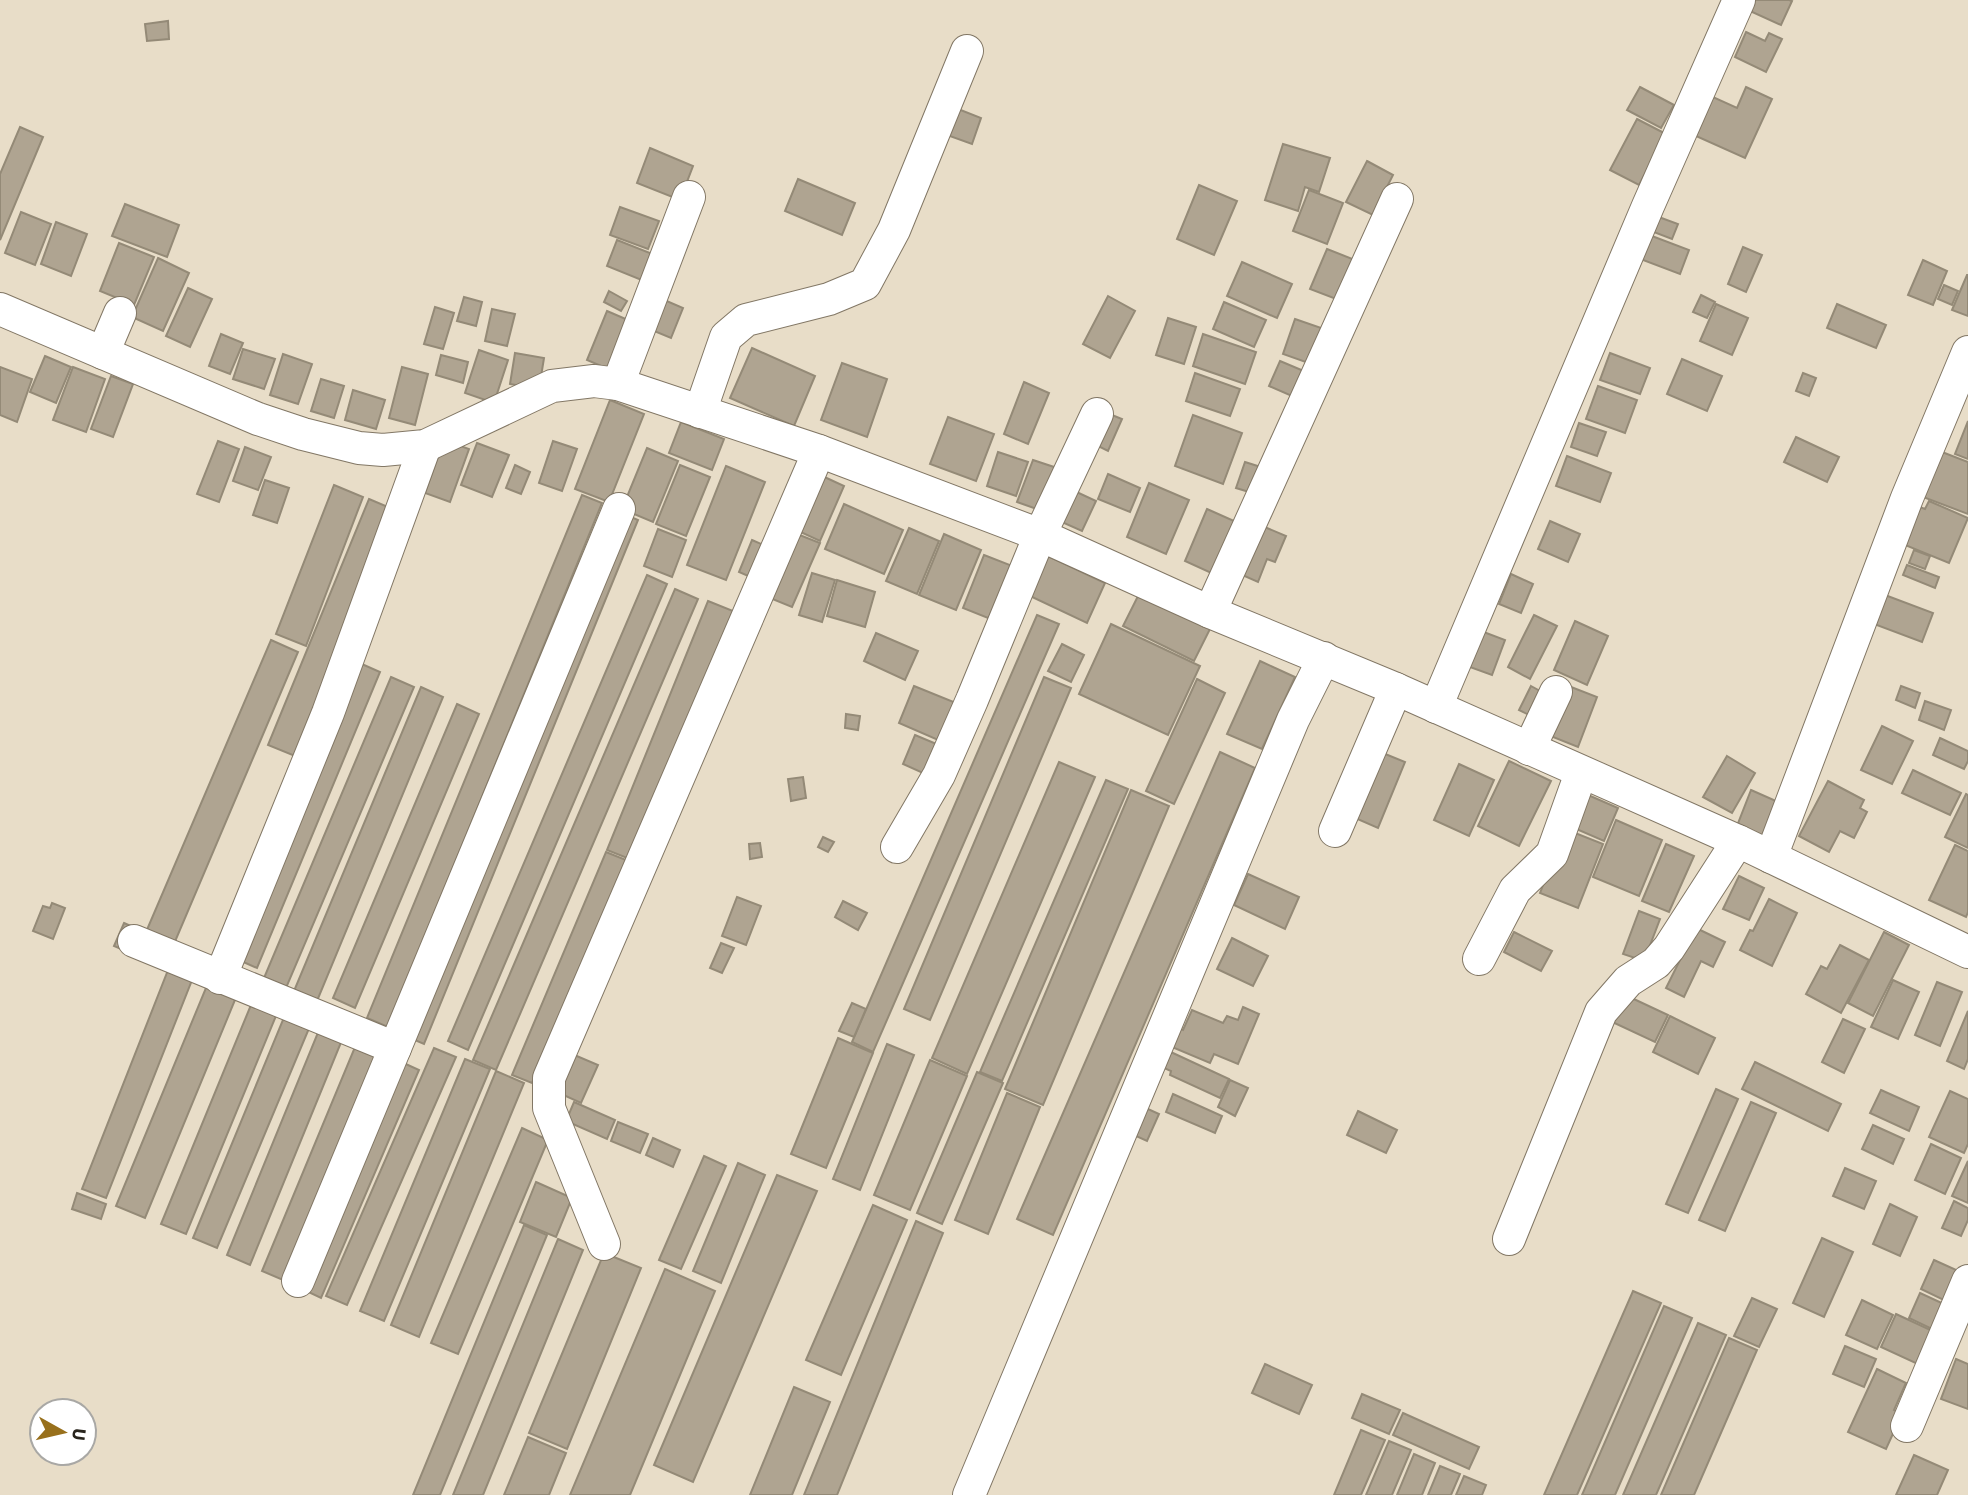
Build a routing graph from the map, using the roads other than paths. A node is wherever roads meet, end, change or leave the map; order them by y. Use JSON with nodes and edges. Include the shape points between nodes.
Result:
{"nodes":[{"id":1,"x":1739,"y":0,"type":"edge"},
{"id":2,"x":967,"y":51,"type":"dead end"},
{"id":3,"x":689,"y":197,"type":"dead end"},
{"id":4,"x":1397,"y":199,"type":"dead end"},
{"id":5,"x":0,"y":309,"type":"edge"},
{"id":6,"x":120,"y":313,"type":"dead end"},
{"id":7,"x":1968,"y":352,"type":"edge"},
{"id":8,"x":103,"y":353,"type":"junction"},
{"id":9,"x":618,"y":384,"type":"junction"},
{"id":10,"x":700,"y":412,"type":"junction"},
{"id":11,"x":1097,"y":414,"type":"dead end"},
{"id":12,"x":425,"y":446,"type":"junction"},
{"id":13,"x":819,"y":451,"type":"junction"},
{"id":14,"x":619,"y":509,"type":"dead end"},
{"id":15,"x":1040,"y":535,"type":"junction"},
{"id":16,"x":1210,"y":612,"type":"junction"},
{"id":17,"x":1324,"y":658,"type":"junction"},
{"id":18,"x":1396,"y":689,"type":"junction"},
{"id":19,"x":1556,"y":692,"type":"dead end"},
{"id":20,"x":1436,"y":707,"type":"junction"},
{"id":21,"x":1529,"y":749,"type":"junction"},
{"id":22,"x":1581,"y":773,"type":"junction"},
{"id":23,"x":1335,"y":831,"type":"dead end"},
{"id":24,"x":1738,"y":841,"type":"junction"},
{"id":25,"x":897,"y":847,"type":"dead end"},
{"id":26,"x":1771,"y":857,"type":"junction"},
{"id":27,"x":134,"y":942,"type":"dead end"},
{"id":28,"x":1967,"y":947,"type":"edge"},
{"id":29,"x":1479,"y":959,"type":"dead end"},
{"id":30,"x":219,"y":978,"type":"junction"},
{"id":31,"x":395,"y":1048,"type":"junction"},
{"id":32,"x":1509,"y":1239,"type":"dead end"},
{"id":33,"x":604,"y":1244,"type":"dead end"},
{"id":34,"x":298,"y":1281,"type":"dead end"},
{"id":35,"x":1968,"y":1281,"type":"edge"},
{"id":36,"x":1907,"y":1426,"type":"dead end"},
{"id":37,"x":970,"y":1495,"type":"edge"}],
"edges":[{"from":1,"to":20,"type":"street"},
{"from":2,"to":10,"type":"street","via":[[894,230],[865,284],[829,299],[746,320],[726,337]]},
{"from":3,"to":9,"type":"street"},
{"from":4,"to":16,"type":"street"},
{"from":5,"to":8,"type":"street"},
{"from":6,"to":8,"type":"street"},
{"from":7,"to":26,"type":"street","via":[[1907,498]]},
{"from":8,"to":12,"type":"street","via":[[303,435],[359,448]]},
{"from":9,"to":10,"type":"street"},
{"from":9,"to":12,"type":"street","via":[[583,381],[552,386]]},
{"from":10,"to":13,"type":"street"},
{"from":11,"to":15,"type":"street"},
{"from":12,"to":30,"type":"street","via":[[328,713]]},
{"from":13,"to":15,"type":"street"},
{"from":13,"to":33,"type":"street","via":[[549,1077],[549,1108]]},
{"from":14,"to":31,"type":"street"},
{"from":15,"to":16,"type":"street"},
{"from":15,"to":25,"type":"street","via":[[939,775]]},
{"from":16,"to":17,"type":"street"},
{"from":17,"to":18,"type":"street"},
{"from":17,"to":37,"type":"street","via":[[1293,720]]},
{"from":18,"to":20,"type":"street"},
{"from":18,"to":23,"type":"street"},
{"from":19,"to":21,"type":"street"},
{"from":20,"to":21,"type":"street"},
{"from":21,"to":22,"type":"street"},
{"from":22,"to":24,"type":"street"},
{"from":22,"to":29,"type":"street","via":[[1552,855],[1515,890]]},
{"from":24,"to":26,"type":"street"},
{"from":24,"to":32,"type":"street","via":[[1669,948],[1606,1005]]},
{"from":26,"to":28,"type":"street"},
{"from":27,"to":30,"type":"street"},
{"from":30,"to":31,"type":"street"},
{"from":31,"to":34,"type":"street"},
{"from":35,"to":36,"type":"street"}]}
